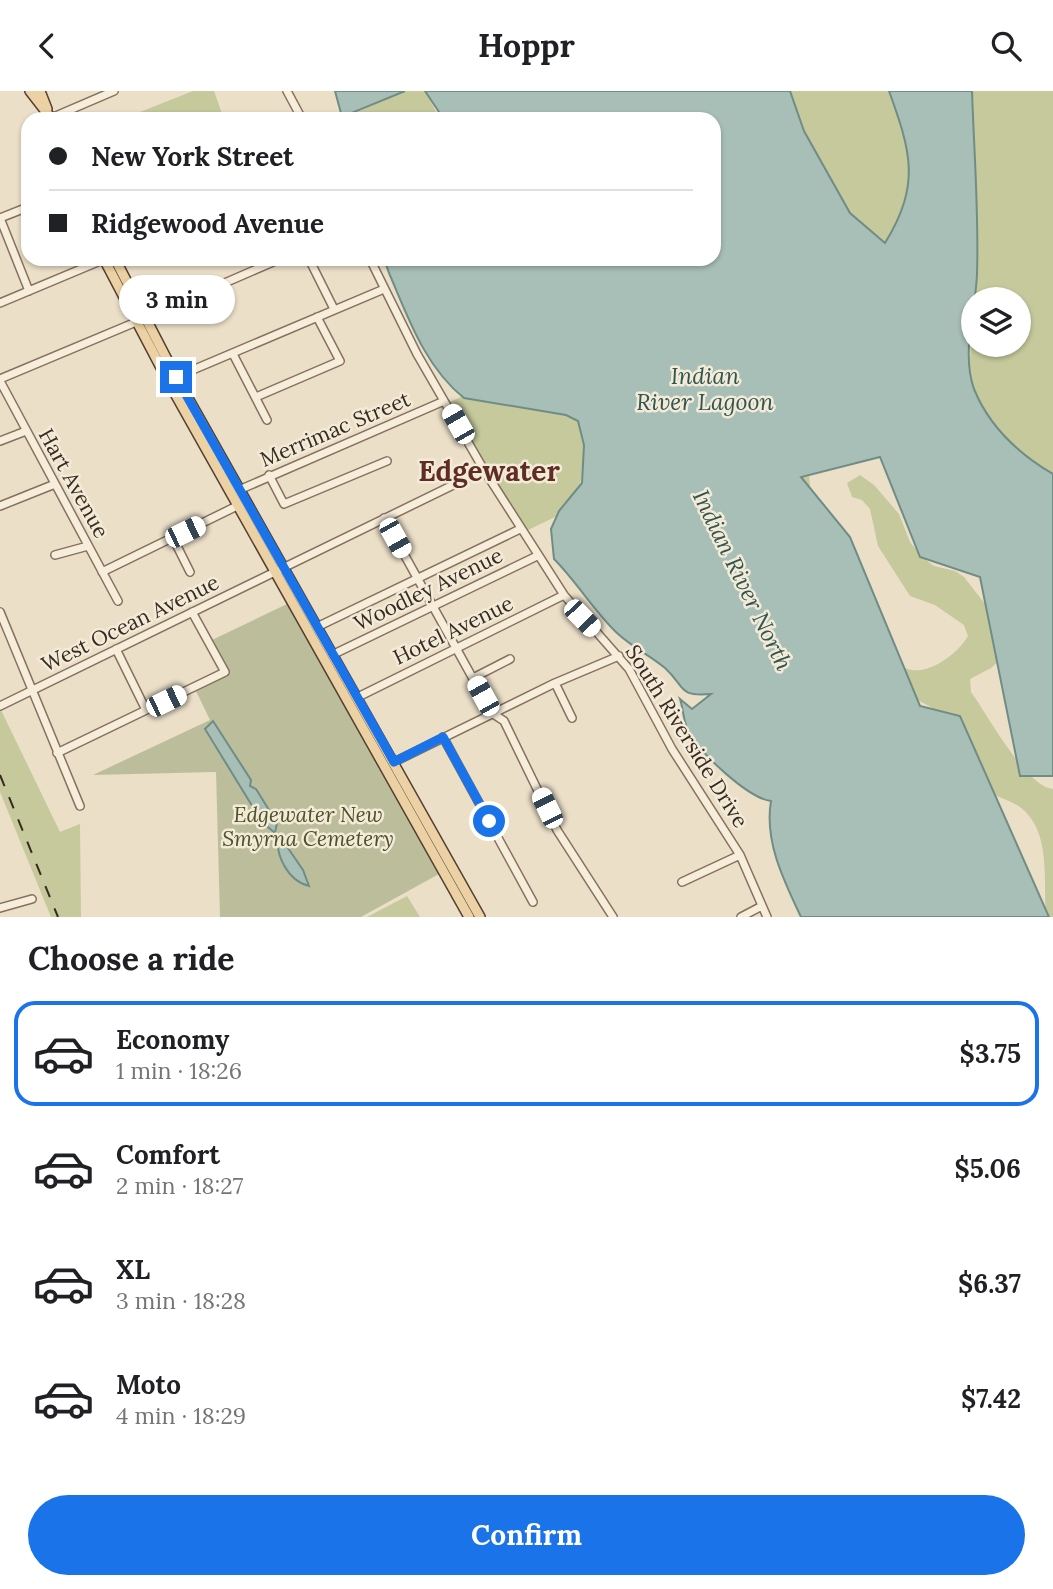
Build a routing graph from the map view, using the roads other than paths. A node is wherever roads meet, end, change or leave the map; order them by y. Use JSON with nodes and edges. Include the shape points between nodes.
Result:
{"nodes":[{"id":1,"x":29,"y":91,"type":"edge"},
{"id":2,"x":40,"y":91,"type":"edge"},
{"id":3,"x":114,"y":91,"type":"edge"},
{"id":4,"x":287,"y":91,"type":"edge"},
{"id":5,"x":43,"y":112,"type":"edge"},
{"id":6,"x":46,"y":112,"type":"edge"},
{"id":7,"x":64,"y":112,"type":"edge"},
{"id":8,"x":298,"y":112,"type":"edge"},
{"id":9,"x":21,"y":210,"type":"edge"},
{"id":10,"x":0,"y":218,"type":"edge"},
{"id":11,"x":88,"y":266,"type":"edge"},
{"id":12,"x":109,"y":266,"type":"edge"},
{"id":13,"x":118,"y":266,"type":"edge"},
{"id":14,"x":265,"y":266,"type":"edge"},
{"id":15,"x":312,"y":266,"type":"edge"},
{"id":16,"x":373,"y":266,"type":"edge"},
{"id":17,"x":384,"y":289,"type":"junction"},
{"id":18,"x":29,"y":291,"type":"junction"},
{"id":19,"x":0,"y":303,"type":"edge"},
{"id":20,"x":334,"y":309,"type":"junction"},
{"id":21,"x":317,"y":317,"type":"junction"},
{"id":22,"x":140,"y":323,"type":"junction"},
{"id":23,"x":233,"y":354,"type":"junction"},
{"id":24,"x":176,"y":377,"type":"junction"},
{"id":25,"x":0,"y":380,"type":"edge"},
{"id":26,"x":256,"y":397,"type":"junction"},
{"id":27,"x":444,"y":401,"type":"junction"},
{"id":28,"x":267,"y":420,"type":"dead end"},
{"id":29,"x":191,"y":423,"type":"junction"},
{"id":30,"x":26,"y":431,"type":"junction"},
{"id":31,"x":0,"y":441,"type":"edge"},
{"id":32,"x":223,"y":460,"type":"junction"},
{"id":33,"x":387,"y":461,"type":"dead end"},
{"id":34,"x":484,"y":470,"type":"junction"},
{"id":35,"x":269,"y":475,"type":"junction"},
{"id":36,"x":55,"y":484,"type":"junction"},
{"id":37,"x":239,"y":490,"type":"junction"},
{"id":38,"x":0,"y":506,"type":"edge"},
{"id":39,"x":237,"y":506,"type":"junction"},
{"id":40,"x":384,"y":518,"type":"junction"},
{"id":41,"x":520,"y":529,"type":"junction"},
{"id":42,"x":173,"y":538,"type":"junction"},
{"id":43,"x":88,"y":546,"type":"junction"},
{"id":44,"x":55,"y":555,"type":"dead end"},
{"id":45,"x":537,"y":556,"type":"junction"},
{"id":46,"x":280,"y":569,"type":"junction"},
{"id":47,"x":102,"y":572,"type":"junction"},
{"id":48,"x":190,"y":572,"type":"dead end"},
{"id":49,"x":418,"y":578,"type":"junction"},
{"id":50,"x":564,"y":595,"type":"junction"},
{"id":51,"x":118,"y":601,"type":"dead end"},
{"id":52,"x":433,"y":605,"type":"junction"},
{"id":53,"x":191,"y":612,"type":"junction"},
{"id":54,"x":0,"y":613,"type":"edge"},
{"id":55,"x":318,"y":626,"type":"junction"},
{"id":56,"x":456,"y":648,"type":"junction"},
{"id":57,"x":116,"y":649,"type":"junction"},
{"id":58,"x":334,"y":654,"type":"junction"},
{"id":59,"x":619,"y":656,"type":"junction"},
{"id":60,"x":510,"y":659,"type":"dead end"},
{"id":61,"x":473,"y":678,"type":"junction"},
{"id":62,"x":555,"y":683,"type":"junction"},
{"id":63,"x":32,"y":690,"type":"junction"},
{"id":64,"x":358,"y":697,"type":"junction"},
{"id":65,"x":0,"y":706,"type":"edge"},
{"id":66,"x":146,"y":710,"type":"junction"},
{"id":67,"x":355,"y":711,"type":"junction"},
{"id":68,"x":492,"y":713,"type":"junction"},
{"id":69,"x":572,"y":718,"type":"dead end"},
{"id":70,"x":443,"y":737,"type":"junction"},
{"id":71,"x":57,"y":753,"type":"junction"},
{"id":72,"x":393,"y":760,"type":"junction"},
{"id":73,"x":389,"y":773,"type":"junction"},
{"id":74,"x":80,"y":806,"type":"dead end"},
{"id":75,"x":430,"y":827,"type":"junction"},
{"id":76,"x":740,"y":855,"type":"junction"},
{"id":77,"x":446,"y":876,"type":"junction"},
{"id":78,"x":682,"y":882,"type":"dead end"},
{"id":79,"x":32,"y":899,"type":"dead end"},
{"id":80,"x":533,"y":902,"type":"dead end"},
{"id":81,"x":762,"y":906,"type":"junction"},
{"id":82,"x":0,"y":908,"type":"edge"},
{"id":83,"x":469,"y":917,"type":"edge"},
{"id":84,"x":474,"y":917,"type":"edge"},
{"id":85,"x":480,"y":917,"type":"edge"},
{"id":86,"x":613,"y":917,"type":"edge"},
{"id":87,"x":741,"y":917,"type":"edge"},
{"id":88,"x":767,"y":917,"type":"edge"}],
"edges":[{"from":1,"to":5,"type":"main road"},
{"from":2,"to":6,"type":"main road"},
{"from":3,"to":7,"type":"street"},
{"from":4,"to":8,"type":"street"},
{"from":9,"to":10,"type":"street"},
{"from":10,"to":18,"type":"street"},
{"from":11,"to":18,"type":"street"},
{"from":12,"to":22,"type":"main road"},
{"from":13,"to":22,"type":"main road"},
{"from":14,"to":22,"type":"street"},
{"from":15,"to":20,"type":"street"},
{"from":16,"to":17,"type":"street","name":"South Riverside Drive"},
{"from":17,"to":20,"type":"street"},
{"from":17,"to":27,"type":"street","name":"South Riverside Drive"},
{"from":18,"to":19,"type":"street"},
{"from":20,"to":21,"type":"street"},
{"from":21,"to":23,"type":"street"},
{"from":21,"to":26,"type":"street","via":[[340,361]]},
{"from":22,"to":24,"type":"main road"},
{"from":22,"to":25,"type":"street"},
{"from":22,"to":29,"type":"main road"},
{"from":23,"to":24,"type":"street"},
{"from":23,"to":26,"type":"street"},
{"from":24,"to":32,"type":"main road"},
{"from":25,"to":30,"type":"street","name":"Hart Avenue"},
{"from":26,"to":28,"type":"street"},
{"from":27,"to":34,"type":"street","name":"South Riverside Drive"},
{"from":27,"to":35,"type":"street","name":"Merrimac Street"},
{"from":29,"to":32,"type":"main road"},
{"from":29,"to":39,"type":"main road"},
{"from":30,"to":31,"type":"street"},
{"from":30,"to":36,"type":"street","name":"Hart Avenue"},
{"from":32,"to":37,"type":"main road"},
{"from":33,"to":35,"type":"street","via":[[284,504]]},
{"from":34,"to":40,"type":"street","name":"West Ocean Avenue"},
{"from":34,"to":41,"type":"street","name":"South Riverside Drive"},
{"from":35,"to":37,"type":"street","name":"Merrimac Street"},
{"from":36,"to":38,"type":"street"},
{"from":36,"to":43,"type":"street","name":"Hart Avenue"},
{"from":37,"to":46,"type":"main road"},
{"from":39,"to":42,"type":"street"},
{"from":39,"to":46,"type":"main road"},
{"from":40,"to":46,"type":"street","name":"West Ocean Avenue"},
{"from":40,"to":49,"type":"street"},
{"from":41,"to":45,"type":"street","name":"South Riverside Drive"},
{"from":41,"to":49,"type":"street"},
{"from":42,"to":47,"type":"street"},
{"from":42,"to":48,"type":"street"},
{"from":43,"to":44,"type":"street"},
{"from":43,"to":47,"type":"street","name":"Hart Avenue"},
{"from":45,"to":50,"type":"street","name":"South Riverside Drive"},
{"from":45,"to":52,"type":"street","name":"Woodley Avenue"},
{"from":46,"to":53,"type":"street","name":"West Ocean Avenue"},
{"from":46,"to":55,"type":"main road"},
{"from":46,"to":67,"type":"main road"},
{"from":47,"to":51,"type":"street","name":"Hart Avenue"},
{"from":49,"to":52,"type":"street"},
{"from":49,"to":55,"type":"street"},
{"from":50,"to":56,"type":"street","name":"Hotel Avenue"},
{"from":50,"to":59,"type":"street","name":"South Riverside Drive"},
{"from":52,"to":56,"type":"street"},
{"from":52,"to":58,"type":"street","name":"Woodley Avenue"},
{"from":53,"to":57,"type":"street","name":"West Ocean Avenue"},
{"from":53,"to":66,"type":"street","via":[[225,672]]},
{"from":54,"to":63,"type":"street"},
{"from":55,"to":58,"type":"main road"},
{"from":56,"to":61,"type":"street"},
{"from":56,"to":64,"type":"street","name":"Hotel Avenue"},
{"from":57,"to":63,"type":"street","name":"West Ocean Avenue"},
{"from":57,"to":66,"type":"street"},
{"from":58,"to":64,"type":"main road"},
{"from":59,"to":62,"type":"street"},
{"from":59,"to":76,"type":"street","name":"South Riverside Drive"},
{"from":60,"to":61,"type":"street"},
{"from":61,"to":68,"type":"street"},
{"from":62,"to":68,"type":"street"},
{"from":62,"to":69,"type":"street"},
{"from":63,"to":65,"type":"street","name":"West Ocean Avenue"},
{"from":63,"to":71,"type":"street"},
{"from":64,"to":72,"type":"main road"},
{"from":66,"to":71,"type":"street"},
{"from":67,"to":72,"type":"main road"},
{"from":67,"to":73,"type":"main road"},
{"from":68,"to":70,"type":"street"},
{"from":68,"to":86,"type":"street","via":[[504,721],[558,830]]},
{"from":70,"to":72,"type":"street"},
{"from":70,"to":80,"type":"street"},
{"from":71,"to":74,"type":"street"},
{"from":72,"to":75,"type":"main road"},
{"from":73,"to":75,"type":"main road","via":[[397,777]]},
{"from":73,"to":77,"type":"main road"},
{"from":75,"to":85,"type":"main road"},
{"from":76,"to":78,"type":"street"},
{"from":76,"to":81,"type":"street","name":"South Riverside Drive"},
{"from":77,"to":83,"type":"main road"},
{"from":77,"to":84,"type":"main road"},
{"from":79,"to":82,"type":"street"},
{"from":81,"to":87,"type":"street"},
{"from":81,"to":88,"type":"street","name":"South Riverside Drive"}]}
